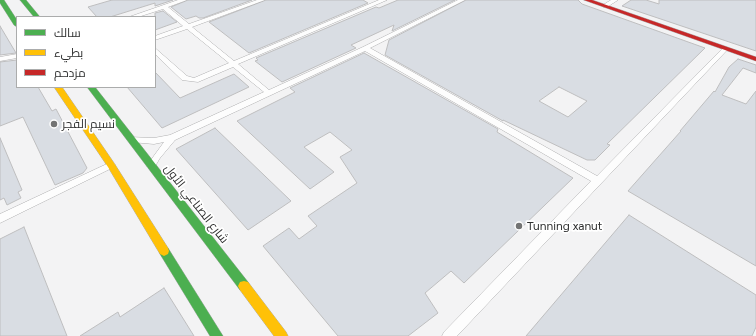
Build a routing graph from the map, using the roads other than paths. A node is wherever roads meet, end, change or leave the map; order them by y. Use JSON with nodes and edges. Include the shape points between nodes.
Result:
{"nodes":[{"id":1,"x":23,"y":0,"type":"edge"},
{"id":2,"x":184,"y":0,"type":"edge"},
{"id":3,"x":262,"y":0,"type":"edge"},
{"id":4,"x":462,"y":0,"type":"edge"},
{"id":5,"x":587,"y":0,"type":"edge"},
{"id":6,"x":615,"y":0,"type":"edge"},
{"id":7,"x":1,"y":1,"type":"edge"},
{"id":8,"x":379,"y":1,"type":"edge"},
{"id":9,"x":605,"y":6,"type":"junction"},
{"id":10,"x":164,"y":7,"type":"junction"},
{"id":11,"x":36,"y":16,"type":"edge"},
{"id":12,"x":135,"y":16,"type":"edge"},
{"id":13,"x":16,"y":24,"type":"edge"},
{"id":14,"x":188,"y":27,"type":"junction"},
{"id":15,"x":156,"y":38,"type":"edge"},
{"id":16,"x":365,"y":48,"type":"junction"},
{"id":17,"x":726,"y":48,"type":"junction"},
{"id":18,"x":16,"y":50,"type":"edge"},
{"id":19,"x":156,"y":51,"type":"edge"},
{"id":20,"x":16,"y":56,"type":"edge"},
{"id":21,"x":2,"y":58,"type":"edge"},
{"id":22,"x":756,"y":59,"type":"edge"},
{"id":23,"x":233,"y":63,"type":"junction"},
{"id":24,"x":59,"y":88,"type":"edge"},
{"id":25,"x":92,"y":88,"type":"edge"},
{"id":26,"x":269,"y":93,"type":"junction"},
{"id":27,"x":130,"y":138,"type":"junction"},
{"id":28,"x":172,"y":138,"type":"junction"},
{"id":29,"x":111,"y":165,"type":"junction"},
{"id":30,"x":151,"y":166,"type":"junction"},
{"id":31,"x":598,"y":181,"type":"junction"},
{"id":32,"x":0,"y":219,"type":"edge"},
{"id":33,"x":217,"y":336,"type":"edge"},
{"id":34,"x":282,"y":336,"type":"edge"},
{"id":35,"x":448,"y":336,"type":"edge"}],
"edges":[{"from":1,"to":11,"type":"main road"},
{"from":2,"to":10,"type":"lane"},
{"from":3,"to":14,"type":"lane"},
{"from":4,"to":16,"type":"lane"},
{"from":5,"to":9,"type":"main road"},
{"from":6,"to":9,"type":"lane"},
{"from":7,"to":13,"type":"main road"},
{"from":8,"to":23,"type":"lane"},
{"from":9,"to":17,"type":"main road"},
{"from":10,"to":12,"type":"lane"},
{"from":10,"to":14,"type":"lane"},
{"from":14,"to":15,"type":"lane"},
{"from":14,"to":23,"type":"lane"},
{"from":16,"to":26,"type":"lane"},
{"from":16,"to":31,"type":"lane"},
{"from":17,"to":22,"type":"main road"},
{"from":17,"to":31,"type":"lane"},
{"from":18,"to":21,"type":"lane"},
{"from":19,"to":23,"type":"lane","via":[[188,80],[199,78]]},
{"from":20,"to":21,"type":"lane"},
{"from":23,"to":26,"type":"lane"},
{"from":24,"to":29,"type":"main road"},
{"from":25,"to":27,"type":"main road","name":"شارع الصناعي الأول"},
{"from":26,"to":28,"type":"lane"},
{"from":27,"to":28,"type":"lane","via":[[146,141]]},
{"from":27,"to":30,"type":"main road","name":"شارع الصناعي الأول"},
{"from":28,"to":30,"type":"lane"},
{"from":29,"to":32,"type":"lane"},
{"from":29,"to":33,"type":"main road"},
{"from":30,"to":34,"type":"main road","name":"شارع الصناعي الأول"},
{"from":31,"to":35,"type":"lane"}]}
